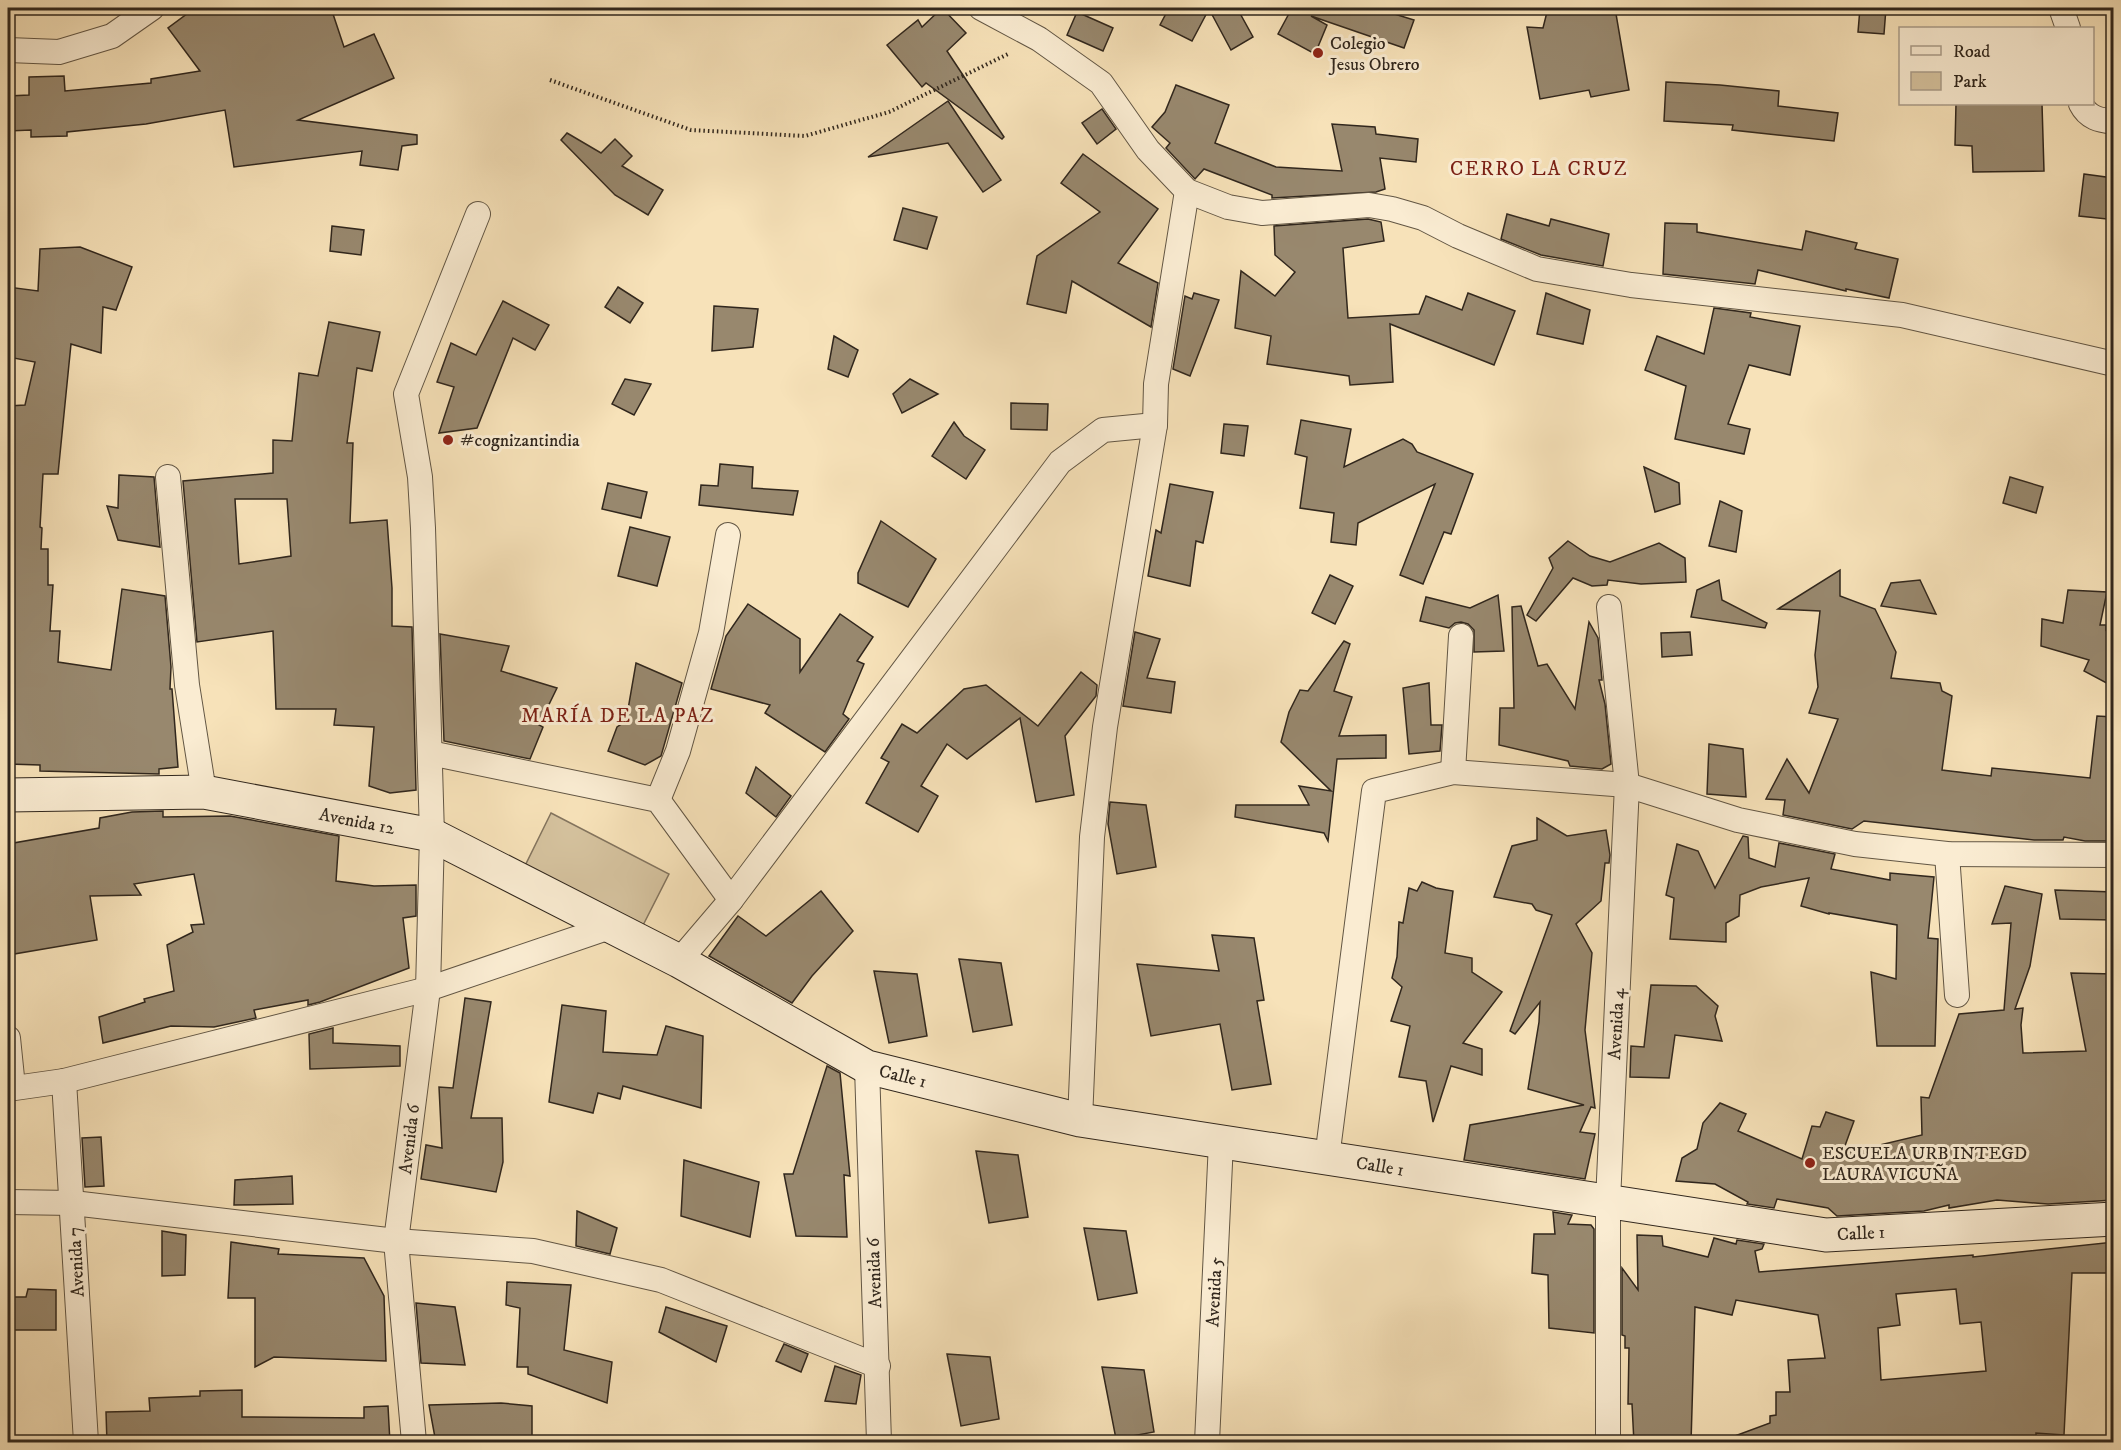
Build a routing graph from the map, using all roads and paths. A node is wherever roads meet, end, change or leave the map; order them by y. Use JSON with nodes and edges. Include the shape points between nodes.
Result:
{"nodes":[{"id":1,"x":152,"y":8,"type":"edge"},
{"id":2,"x":981,"y":8,"type":"edge"},
{"id":3,"x":2061,"y":8,"type":"edge"},
{"id":4,"x":2068,"y":27,"type":"edge"},
{"id":5,"x":1039,"y":39,"type":"junction"},
{"id":6,"x":8,"y":50,"type":"edge"},
{"id":7,"x":550,"y":80,"type":"dead end"},
{"id":8,"x":2082,"y":105,"type":"edge"},
{"id":9,"x":2114,"y":122,"type":"edge"},
{"id":10,"x":1187,"y":191,"type":"junction"},
{"id":11,"x":478,"y":214,"type":"dead end"},
{"id":12,"x":2114,"y":364,"type":"edge"},
{"id":13,"x":1155,"y":425,"type":"junction"},
{"id":14,"x":168,"y":477,"type":"dead end"},
{"id":15,"x":728,"y":535,"type":"dead end"},
{"id":16,"x":1609,"y":608,"type":"dead end"},
{"id":17,"x":1461,"y":636,"type":"dead end"},
{"id":18,"x":430,"y":753,"type":"junction"},
{"id":19,"x":1453,"y":772,"type":"junction"},
{"id":20,"x":1627,"y":785,"type":"junction"},
{"id":21,"x":204,"y":792,"type":"junction"},
{"id":22,"x":8,"y":795,"type":"edge"},
{"id":23,"x":658,"y":800,"type":"junction"},
{"id":24,"x":432,"y":835,"type":"junction"},
{"id":25,"x":1947,"y":854,"type":"junction"},
{"id":26,"x":2114,"y":855,"type":"edge"},
{"id":27,"x":731,"y":900,"type":"junction"},
{"id":28,"x":610,"y":927,"type":"junction"},
{"id":29,"x":679,"y":961,"type":"junction"},
{"id":30,"x":428,"y":989,"type":"junction"},
{"id":31,"x":1957,"y":995,"type":"dead end"},
{"id":32,"x":8,"y":1038,"type":"edge"},
{"id":33,"x":867,"y":1067,"type":"junction"},
{"id":34,"x":64,"y":1081,"type":"junction"},
{"id":35,"x":10,"y":1088,"type":"edge"},
{"id":36,"x":1080,"y":1120,"type":"junction"},
{"id":37,"x":1221,"y":1142,"type":"junction"},
{"id":38,"x":1327,"y":1158,"type":"junction"},
{"id":39,"x":1608,"y":1201,"type":"junction"},
{"id":40,"x":8,"y":1202,"type":"edge"},
{"id":41,"x":73,"y":1203,"type":"junction"},
{"id":42,"x":2114,"y":1219,"type":"edge"},
{"id":43,"x":396,"y":1241,"type":"junction"},
{"id":44,"x":878,"y":1366,"type":"junction"},
{"id":45,"x":86,"y":1443,"type":"edge"},
{"id":46,"x":414,"y":1443,"type":"edge"},
{"id":47,"x":879,"y":1443,"type":"edge"},
{"id":48,"x":1208,"y":1443,"type":"edge"},
{"id":49,"x":1608,"y":1443,"type":"edge"}],
"edges":[{"from":1,"to":6,"type":"street","via":[[112,36],[59,52]]},
{"from":2,"to":5,"type":"street"},
{"from":3,"to":4,"type":"street"},
{"from":5,"to":7,"type":"path","via":[[889,112],[804,136],[691,130]]},
{"from":5,"to":10,"type":"street","via":[[1101,83],[1148,150]]},
{"from":8,"to":9,"type":"street","via":[[2095,119]]},
{"from":10,"to":12,"type":"street","via":[[1228,207],[1262,213],[1369,205],[1392,209],[1423,218],[1537,269],[1631,285],[1902,315]]},
{"from":10,"to":13,"type":"street","via":[[1156,384]]},
{"from":11,"to":18,"type":"street","name":"Avenida 6","via":[[406,394],[420,477]]},
{"from":13,"to":27,"type":"street","via":[[1103,430],[1060,462]]},
{"from":13,"to":36,"type":"street","via":[[1105,727],[1092,837]]},
{"from":14,"to":21,"type":"street","via":[[187,685]]},
{"from":15,"to":23,"type":"street","via":[[711,633],[678,751]]},
{"from":16,"to":20,"type":"street","name":"Avenida 4"},
{"from":17,"to":19,"type":"street"},
{"from":18,"to":23,"type":"street"},
{"from":18,"to":24,"type":"street","name":"Avenida 6"},
{"from":19,"to":20,"type":"street"},
{"from":19,"to":38,"type":"street","via":[[1374,791]]},
{"from":20,"to":25,"type":"street","via":[[1738,820],[1855,844]]},
{"from":20,"to":39,"type":"street","name":"Avenida 4"},
{"from":21,"to":22,"type":"street","name":"Avenida 12"},
{"from":21,"to":24,"type":"street","name":"Avenida 12"},
{"from":23,"to":27,"type":"street"},
{"from":24,"to":28,"type":"street","name":"Avenida 12"},
{"from":24,"to":30,"type":"street","name":"Avenida 6"},
{"from":25,"to":26,"type":"street"},
{"from":25,"to":31,"type":"street"},
{"from":27,"to":29,"type":"street"},
{"from":28,"to":29,"type":"street","name":"Avenida 12"},
{"from":28,"to":30,"type":"street"},
{"from":29,"to":33,"type":"street","name":"Calle 1"},
{"from":30,"to":34,"type":"street"},
{"from":30,"to":43,"type":"street","name":"Avenida 6"},
{"from":32,"to":35,"type":"street"},
{"from":33,"to":36,"type":"street","name":"Calle 1"},
{"from":33,"to":44,"type":"street","name":"Avenida 6"},
{"from":34,"to":35,"type":"street"},
{"from":34,"to":41,"type":"street","name":"Avenida 7"},
{"from":36,"to":37,"type":"street","name":"Calle 1"},
{"from":37,"to":38,"type":"street","name":"Calle 1"},
{"from":37,"to":48,"type":"street","name":"Avenida 5"},
{"from":38,"to":39,"type":"street","name":"Calle 1"},
{"from":39,"to":42,"type":"street","name":"Calle 1","via":[[1826,1235]]},
{"from":39,"to":49,"type":"street","name":"Avenida 4"},
{"from":40,"to":41,"type":"street"},
{"from":41,"to":43,"type":"street"},
{"from":41,"to":45,"type":"street","name":"Avenida 7"},
{"from":43,"to":44,"type":"street","via":[[533,1251],[661,1280]]},
{"from":43,"to":46,"type":"street","name":"Avenida 6"},
{"from":44,"to":47,"type":"street","name":"Avenida 6"}]}
